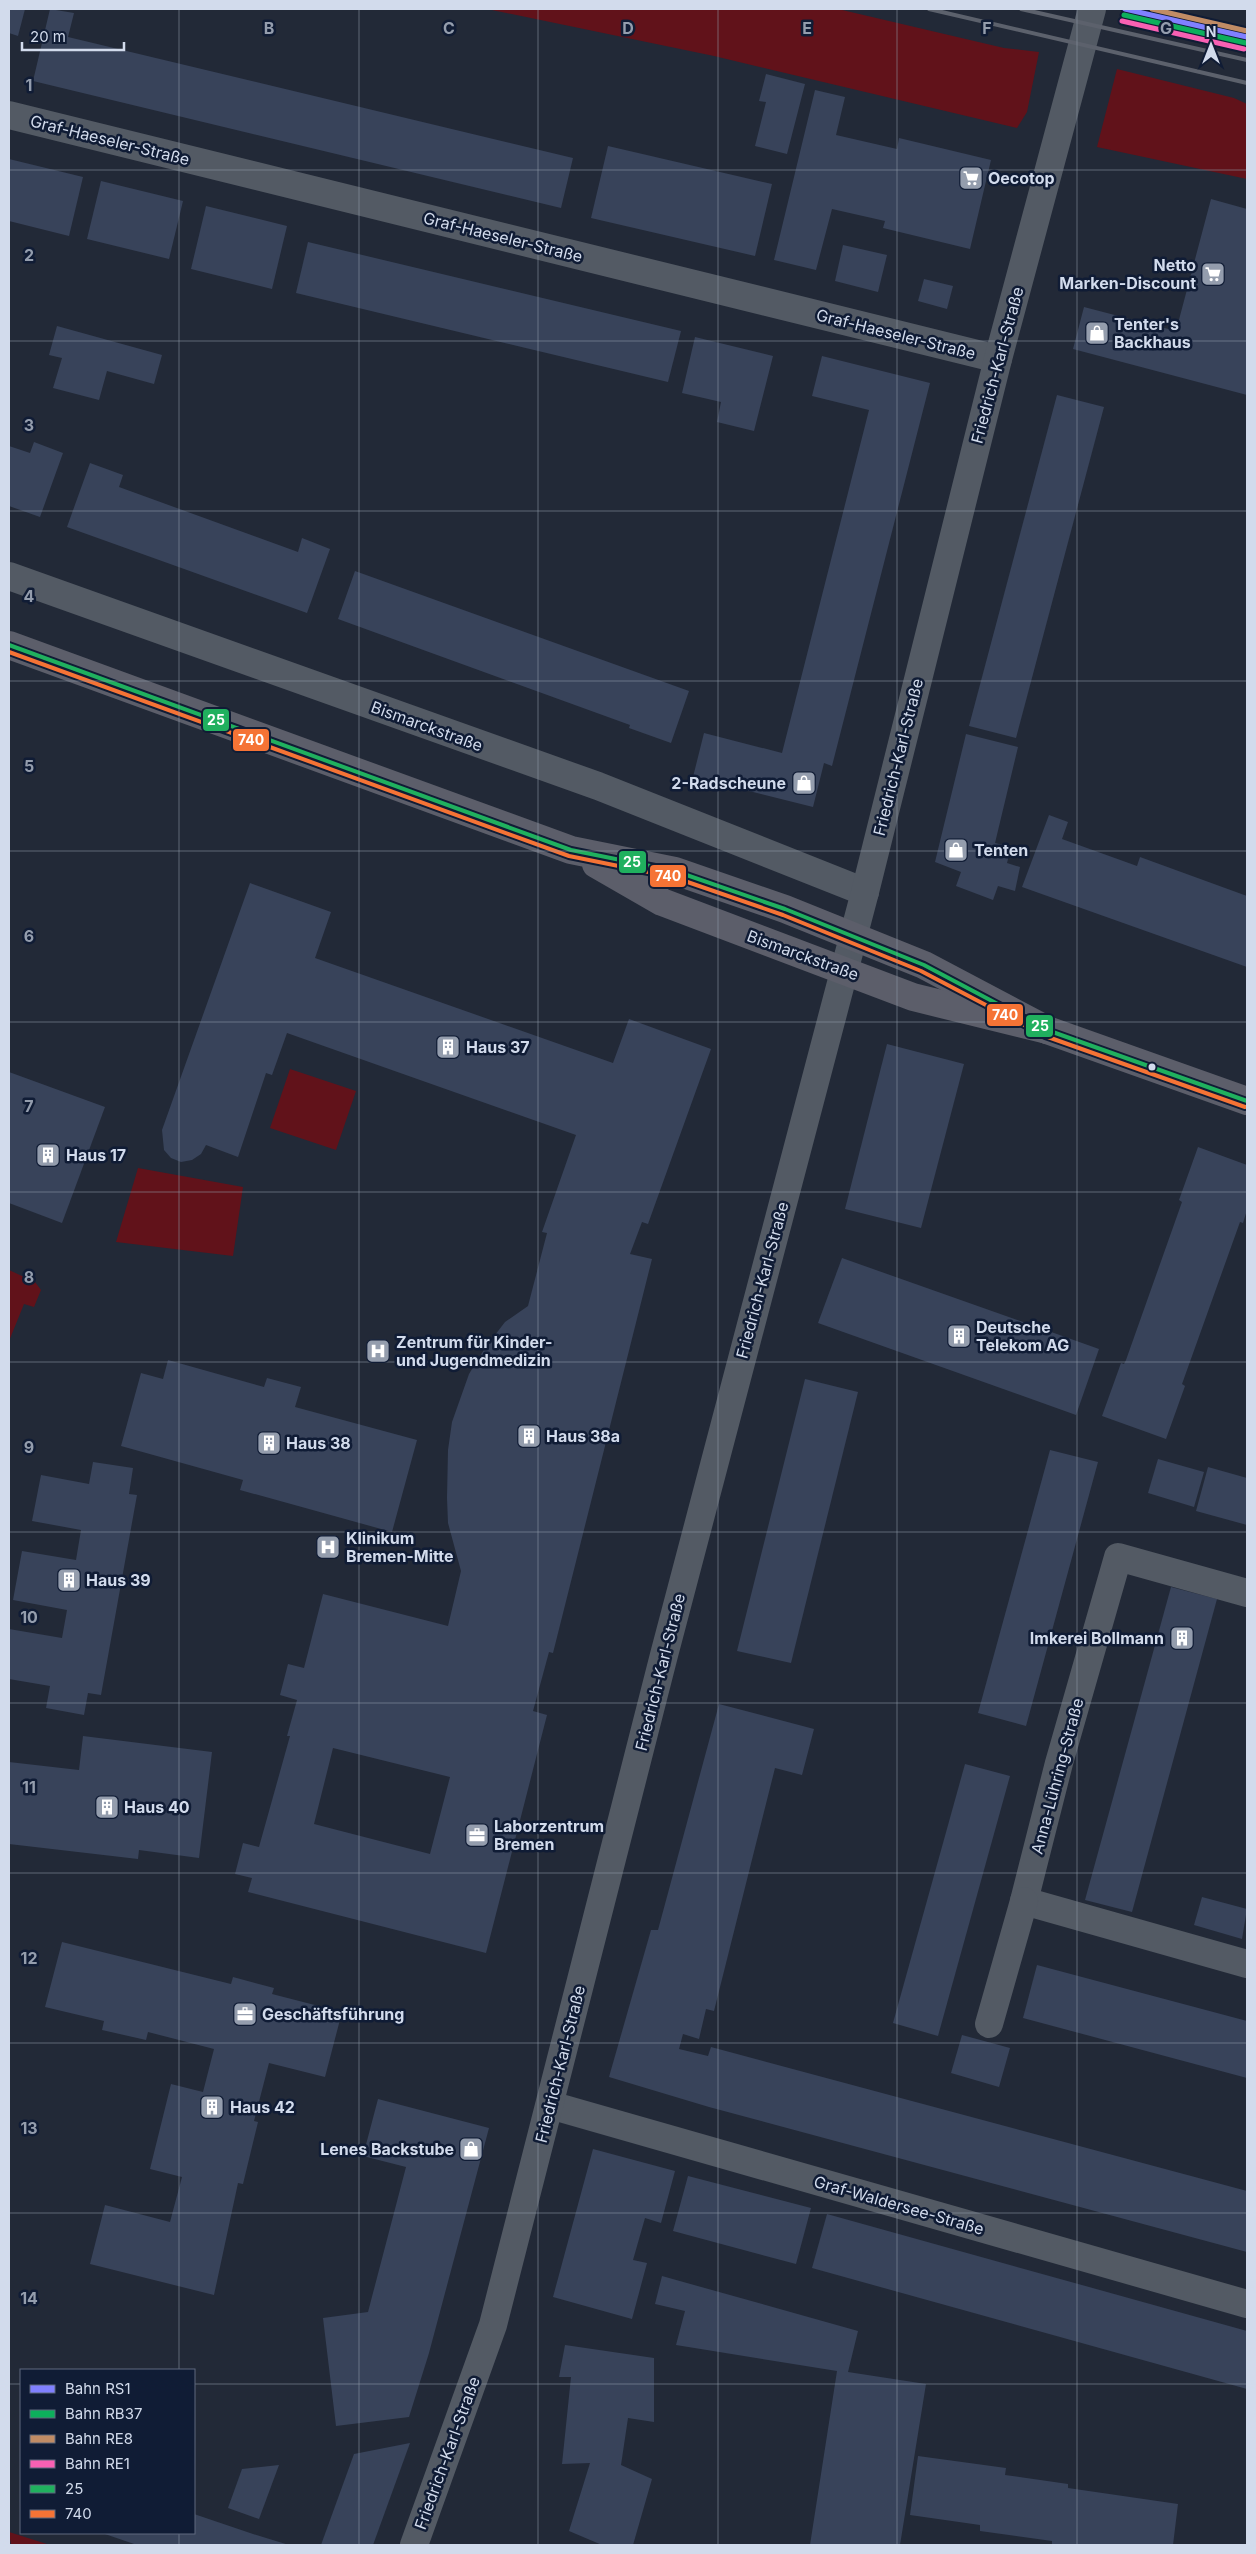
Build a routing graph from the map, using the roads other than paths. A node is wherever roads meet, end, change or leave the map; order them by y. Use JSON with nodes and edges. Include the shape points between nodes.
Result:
{"nodes":[{"id":1,"x":1092,"y":9,"type":"edge"},
{"id":2,"x":9,"y":114,"type":"edge"},
{"id":3,"x":998,"y":359,"type":"junction"},
{"id":4,"x":9,"y":576,"type":"edge"},
{"id":5,"x":9,"y":645,"type":"edge"},
{"id":6,"x":571,"y":850,"type":"junction"},
{"id":7,"x":854,"y":887,"type":"junction"},
{"id":8,"x":853,"y":935,"type":"junction"},
{"id":9,"x":844,"y":971,"type":"junction"},
{"id":10,"x":1047,"y":1030,"type":"junction"},
{"id":11,"x":1247,"y":1101,"type":"edge"},
{"id":12,"x":1247,"y":1593,"type":"edge"},
{"id":13,"x":1024,"y":1901,"type":"junction"},
{"id":14,"x":1247,"y":1964,"type":"edge"},
{"id":15,"x":990,"y":2024,"type":"dead end"},
{"id":16,"x":550,"y":2106,"type":"junction"},
{"id":17,"x":1247,"y":2304,"type":"edge"},
{"id":18,"x":414,"y":2545,"type":"edge"}],
"edges":[{"from":1,"to":3,"type":"street","name":"Friedrich-Karl-Straße"},
{"from":2,"to":3,"type":"street","name":"Graf-Haeseler-Straße"},
{"from":3,"to":7,"type":"street","name":"Friedrich-Karl-Straße"},
{"from":4,"to":7,"type":"street","name":"Bismarckstraße","via":[[598,786]]},
{"from":5,"to":6,"type":"main road","name":"Bismarckstraße"},
{"from":6,"to":8,"type":"main road","name":"Bismarckstraße","via":[[675,871]]},
{"from":6,"to":9,"type":"main road","name":"Bismarckstraße","via":[[662,902]]},
{"from":7,"to":8,"type":"street","name":"Friedrich-Karl-Straße"},
{"from":8,"to":9,"type":"street","name":"Friedrich-Karl-Straße"},
{"from":8,"to":10,"type":"main road","name":"Bismarckstraße","via":[[932,968]]},
{"from":9,"to":10,"type":"main road","name":"Bismarckstraße","via":[[924,1000]]},
{"from":9,"to":16,"type":"street","name":"Friedrich-Karl-Straße","via":[[664,1655]]},
{"from":10,"to":11,"type":"main road","name":"Bismarckstraße"},
{"from":12,"to":13,"type":"street","name":"Anna-Lühring-Straße","via":[[1118,1557],[1059,1763]]},
{"from":13,"to":14,"type":"street"},
{"from":13,"to":15,"type":"street"},
{"from":16,"to":17,"type":"street","name":"Graf-Waldersee-Straße"},
{"from":16,"to":18,"type":"street","name":"Friedrich-Karl-Straße","via":[[493,2325]]}]}
